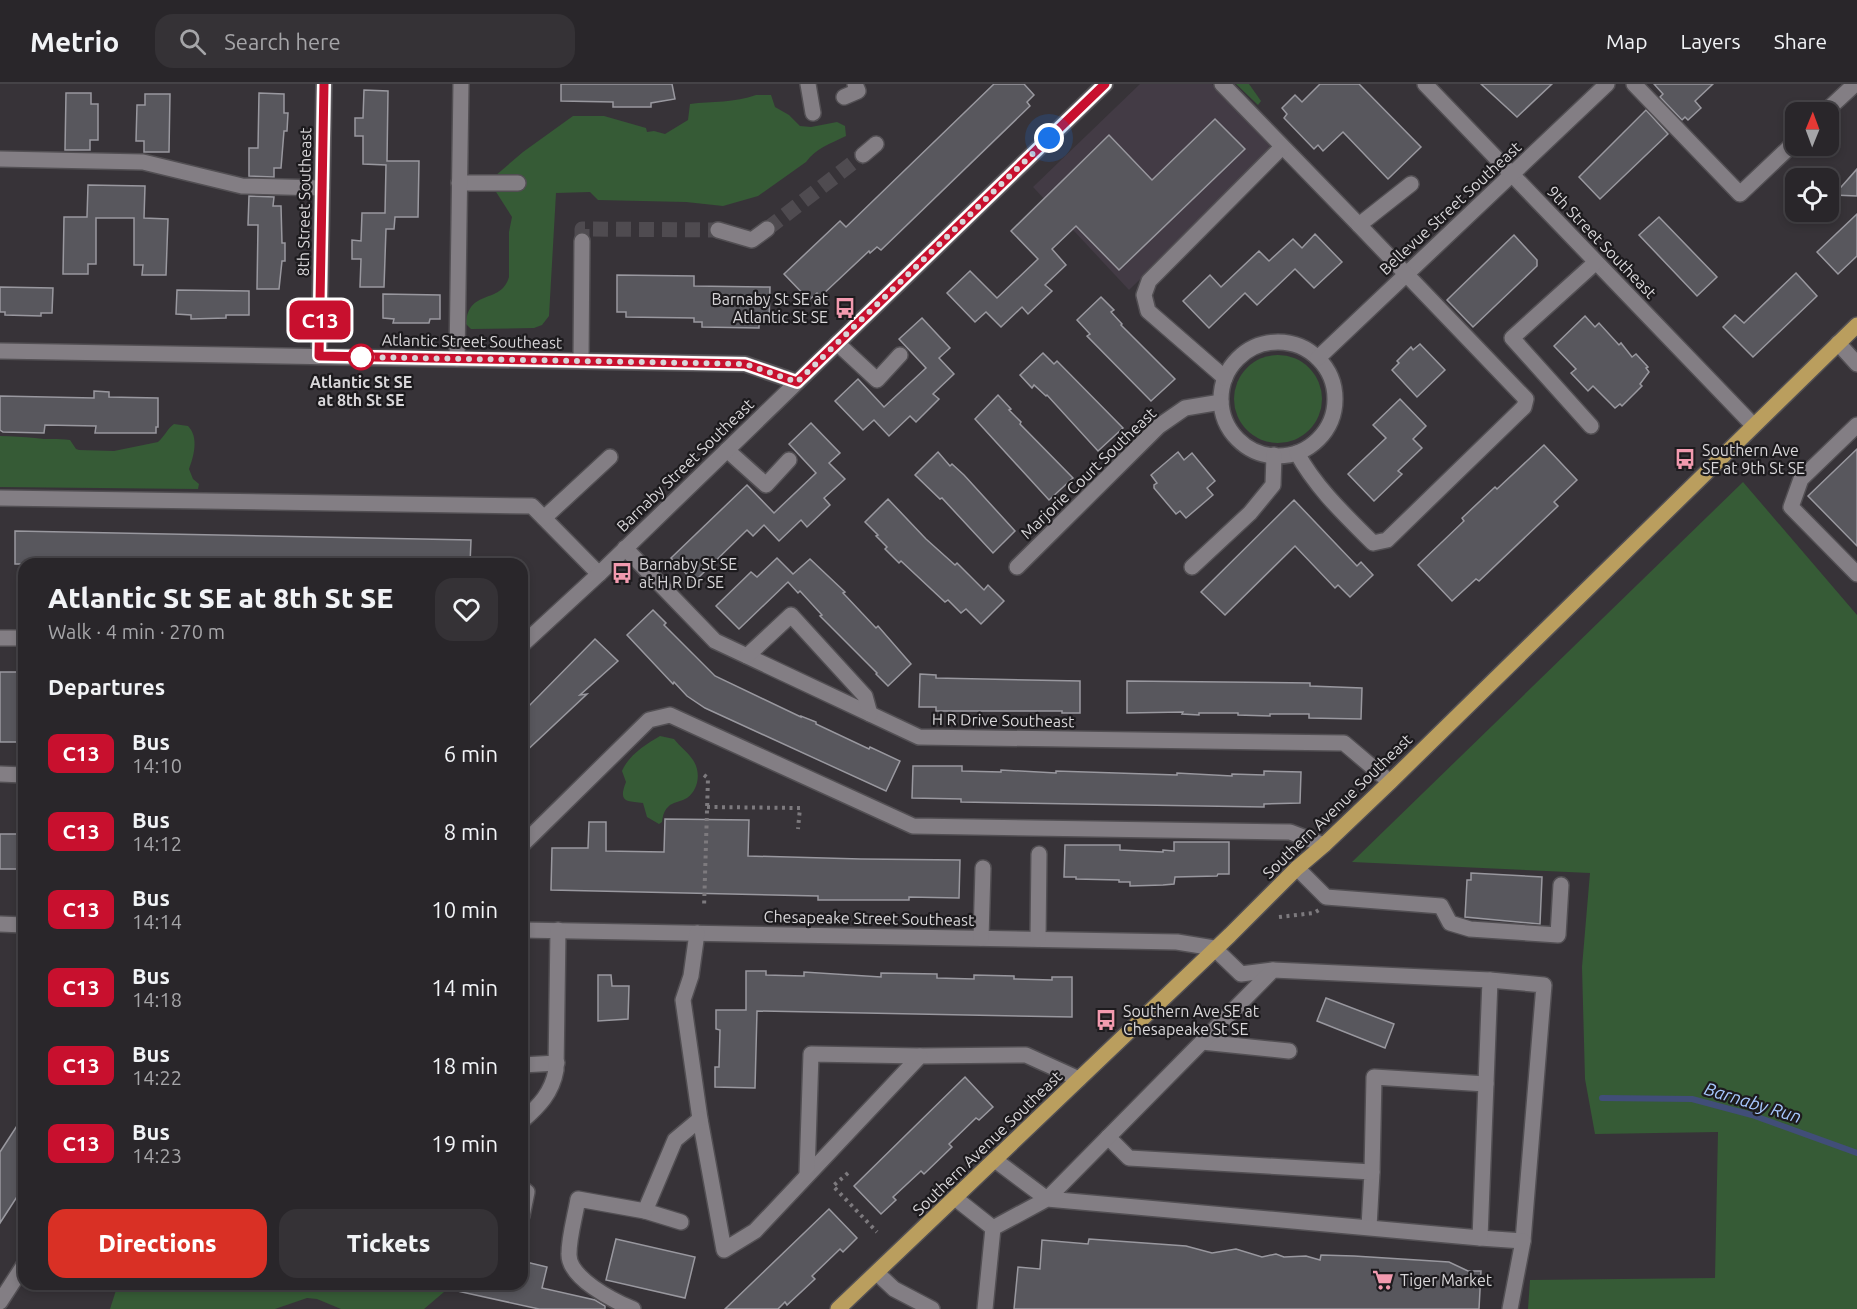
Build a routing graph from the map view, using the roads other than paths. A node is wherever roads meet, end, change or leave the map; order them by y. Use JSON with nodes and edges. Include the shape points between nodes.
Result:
{"nodes":[{"id":1,"x":324,"y":84,"type":"edge"},
{"id":2,"x":461,"y":84,"type":"edge"},
{"id":3,"x":808,"y":84,"type":"edge"},
{"id":4,"x":855,"y":84,"type":"edge"},
{"id":5,"x":1105,"y":84,"type":"edge"},
{"id":6,"x":1222,"y":84,"type":"edge"},
{"id":7,"x":1425,"y":84,"type":"edge"},
{"id":8,"x":1634,"y":84,"type":"edge"},
{"id":9,"x":1855,"y":84,"type":"edge"},
{"id":10,"x":1596,"y":88,"type":"edge"},
{"id":11,"x":844,"y":97,"type":"dead end"},
{"id":12,"x":1836,"y":102,"type":"edge"},
{"id":13,"x":813,"y":113,"type":"dead end"},
{"id":14,"x":876,"y":144,"type":"dead end"},
{"id":15,"x":1282,"y":147,"type":"junction"},
{"id":16,"x":1785,"y":151,"type":"edge"},
{"id":17,"x":863,"y":155,"type":"tunnel mouth"},
{"id":18,"x":0,"y":159,"type":"edge"},
{"id":19,"x":1512,"y":175,"type":"junction"},
{"id":20,"x":459,"y":183,"type":"junction"},
{"id":21,"x":518,"y":183,"type":"dead end"},
{"id":22,"x":1411,"y":184,"type":"dead end"},
{"id":23,"x":322,"y":188,"type":"junction"},
{"id":24,"x":1359,"y":225,"type":"junction"},
{"id":25,"x":767,"y":229,"type":"tunnel mouth"},
{"id":26,"x":718,"y":230,"type":"tunnel mouth"},
{"id":27,"x":582,"y":241,"type":"dead end"},
{"id":28,"x":1596,"y":262,"type":"junction"},
{"id":29,"x":1406,"y":275,"type":"junction"},
{"id":30,"x":1857,"y":325,"type":"edge"},
{"id":31,"x":837,"y":343,"type":"junction"},
{"id":32,"x":1838,"y":343,"type":"junction"},
{"id":33,"x":0,"y":351,"type":"edge"},
{"id":34,"x":900,"y":355,"type":"dead end"},
{"id":35,"x":319,"y":356,"type":"junction"},
{"id":36,"x":1318,"y":358,"type":"junction"},
{"id":37,"x":457,"y":359,"type":"junction"},
{"id":38,"x":581,"y":361,"type":"junction"},
{"id":39,"x":1857,"y":364,"type":"edge"},
{"id":40,"x":1225,"y":378,"type":"junction"},
{"id":41,"x":797,"y":382,"type":"junction"},
{"id":42,"x":1221,"y":402,"type":"junction"},
{"id":43,"x":1753,"y":425,"type":"junction"},
{"id":44,"x":1857,"y":425,"type":"edge"},
{"id":45,"x":1591,"y":426,"type":"dead end"},
{"id":46,"x":727,"y":450,"type":"junction"},
{"id":47,"x":1297,"y":453,"type":"junction"},
{"id":48,"x":1274,"y":455,"type":"junction"},
{"id":49,"x":610,"y":457,"type":"dead end"},
{"id":50,"x":789,"y":460,"type":"dead end"},
{"id":51,"x":0,"y":498,"type":"edge"},
{"id":52,"x":544,"y":518,"type":"junction"},
{"id":53,"x":625,"y":548,"type":"junction"},
{"id":54,"x":1017,"y":567,"type":"dead end"},
{"id":55,"x":1192,"y":567,"type":"dead end"},
{"id":56,"x":599,"y":574,"type":"junction"},
{"id":57,"x":1857,"y":574,"type":"edge"},
{"id":58,"x":0,"y":638,"type":"edge"},
{"id":59,"x":18,"y":638,"type":"edge"},
{"id":60,"x":528,"y":639,"type":"edge"},
{"id":61,"x":747,"y":656,"type":"junction"},
{"id":62,"x":870,"y":714,"type":"junction"},
{"id":63,"x":0,"y":774,"type":"edge"},
{"id":64,"x":18,"y":775,"type":"edge"},
{"id":65,"x":1390,"y":782,"type":"junction"},
{"id":66,"x":528,"y":839,"type":"edge"},
{"id":67,"x":1324,"y":845,"type":"junction"},
{"id":68,"x":1039,"y":854,"type":"dead end"},
{"id":69,"x":983,"y":868,"type":"dead end"},
{"id":70,"x":1297,"y":868,"type":"junction"},
{"id":71,"x":1561,"y":885,"type":"dead end"},
{"id":72,"x":0,"y":924,"type":"edge"},
{"id":73,"x":18,"y":925,"type":"edge"},
{"id":74,"x":528,"y":930,"type":"edge"},
{"id":75,"x":558,"y":930,"type":"junction"},
{"id":76,"x":697,"y":933,"type":"junction"},
{"id":77,"x":981,"y":938,"type":"junction"},
{"id":78,"x":1038,"y":939,"type":"junction"},
{"id":79,"x":1214,"y":948,"type":"junction"},
{"id":80,"x":1273,"y":970,"type":"junction"},
{"id":81,"x":1490,"y":980,"type":"junction"},
{"id":82,"x":1202,"y":1042,"type":"junction"},
{"id":83,"x":1289,"y":1051,"type":"dead end"},
{"id":84,"x":920,"y":1056,"type":"junction"},
{"id":85,"x":557,"y":1063,"type":"junction"},
{"id":86,"x":528,"y":1065,"type":"edge"},
{"id":87,"x":1079,"y":1079,"type":"junction"},
{"id":88,"x":1486,"y":1084,"type":"junction"},
{"id":89,"x":528,"y":1115,"type":"edge"},
{"id":90,"x":700,"y":1119,"type":"junction"},
{"id":91,"x":1108,"y":1137,"type":"junction"},
{"id":92,"x":995,"y":1160,"type":"junction"},
{"id":93,"x":1372,"y":1172,"type":"junction"},
{"id":94,"x":807,"y":1174,"type":"junction"},
{"id":95,"x":955,"y":1198,"type":"junction"},
{"id":96,"x":1047,"y":1199,"type":"junction"},
{"id":97,"x":645,"y":1212,"type":"junction"},
{"id":98,"x":681,"y":1221,"type":"dead end"},
{"id":99,"x":1369,"y":1227,"type":"junction"},
{"id":100,"x":993,"y":1228,"type":"junction"},
{"id":101,"x":1480,"y":1238,"type":"junction"},
{"id":102,"x":1523,"y":1241,"type":"junction"},
{"id":103,"x":878,"y":1273,"type":"junction"},
{"id":104,"x":18,"y":1274,"type":"edge"},
{"id":105,"x":0,"y":1302,"type":"edge"},
{"id":106,"x":633,"y":1309,"type":"edge"},
{"id":107,"x":838,"y":1309,"type":"edge"},
{"id":108,"x":932,"y":1309,"type":"edge"},
{"id":109,"x":985,"y":1309,"type":"edge"},
{"id":110,"x":1510,"y":1309,"type":"edge"}],
"edges":[{"from":1,"to":23,"type":"street","name":"8th Street Southeast"},
{"from":2,"to":20,"type":"street"},
{"from":3,"to":13,"type":"street"},
{"from":4,"to":11,"type":"street","via":[[858,91]]},
{"from":5,"to":31,"type":"street","name":"Barnaby Street Southeast"},
{"from":6,"to":15,"type":"street"},
{"from":7,"to":19,"type":"street","name":"9th Street Southeast"},
{"from":8,"to":16,"type":"street","via":[[1740,194]]},
{"from":9,"to":12,"type":"street"},
{"from":10,"to":19,"type":"street","name":"Bellevue Street Southeast"},
{"from":14,"to":17,"type":"street"},
{"from":15,"to":24,"type":"street"},
{"from":15,"to":40,"type":"street","via":[[1149,281],[1144,295],[1148,311]]},
{"from":18,"to":23,"type":"street","via":[[143,162],[242,186]]},
{"from":19,"to":28,"type":"street","name":"9th Street Southeast"},
{"from":19,"to":29,"type":"street","name":"Bellevue Street Southeast"},
{"from":20,"to":21,"type":"street"},
{"from":20,"to":37,"type":"street"},
{"from":22,"to":24,"type":"street"},
{"from":23,"to":35,"type":"street","name":"8th Street Southeast"},
{"from":24,"to":29,"type":"street"},
{"from":25,"to":26,"type":"street","via":[[752,240]]},
{"from":27,"to":38,"type":"street"},
{"from":28,"to":43,"type":"street","name":"9th Street Southeast"},
{"from":28,"to":45,"type":"street","via":[[1512,338]]},
{"from":29,"to":36,"type":"street","name":"Bellevue Street Southeast"},
{"from":29,"to":47,"type":"street","via":[[1526,399],[1524,407],[1387,540],[1373,543],[1308,473]]},
{"from":30,"to":32,"type":"main road","name":"Southern Avenue Southeast"},
{"from":31,"to":34,"type":"street","via":[[877,380]]},
{"from":31,"to":41,"type":"street","name":"Barnaby Street Southeast"},
{"from":32,"to":39,"type":"street"},
{"from":32,"to":43,"type":"main road","name":"Southern Avenue Southeast"},
{"from":33,"to":35,"type":"street","name":"Atlantic Street Southeast"},
{"from":35,"to":37,"type":"street","name":"Atlantic Street Southeast"},
{"from":36,"to":40,"type":"street","via":[[1291,343],[1265,343],[1242,355]]},
{"from":36,"to":47,"type":"street","via":[[1335,389],[1335,407],[1322,436]]},
{"from":37,"to":38,"type":"street","name":"Atlantic Street Southeast"},
{"from":38,"to":41,"type":"street","name":"Atlantic Street Southeast","via":[[745,364]]},
{"from":40,"to":42,"type":"street"},
{"from":41,"to":46,"type":"street","name":"Barnaby Street Southeast"},
{"from":42,"to":48,"type":"street","via":[[1224,417],[1238,438],[1250,448]]},
{"from":42,"to":54,"type":"street","name":"Marjorie Court Southeast","via":[[1185,408],[1159,426]]},
{"from":43,"to":65,"type":"main road","name":"Southern Avenue Southeast"},
{"from":44,"to":57,"type":"street","via":[[1801,478],[1791,507]]},
{"from":46,"to":50,"type":"street","via":[[766,485]]},
{"from":46,"to":53,"type":"street","name":"Barnaby Street Southeast"},
{"from":47,"to":48,"type":"street"},
{"from":48,"to":55,"type":"street","via":[[1273,485],[1250,513]]},
{"from":49,"to":52,"type":"street"},
{"from":51,"to":52,"type":"street","via":[[532,506]]},
{"from":52,"to":56,"type":"street"},
{"from":53,"to":56,"type":"street","name":"Barnaby Street Southeast"},
{"from":53,"to":61,"type":"street","name":"H R Drive Southeast","via":[[716,640]]},
{"from":56,"to":60,"type":"street","name":"Barnaby Street Southeast"},
{"from":58,"to":59,"type":"street"},
{"from":61,"to":62,"type":"street","name":"H R Drive Southeast"},
{"from":61,"to":62,"type":"street","via":[[791,615],[866,696]]},
{"from":62,"to":65,"type":"street","name":"H R Drive Southeast","via":[[919,737],[1344,743]]},
{"from":63,"to":64,"type":"street"},
{"from":65,"to":67,"type":"main road","name":"Southern Avenue Southeast"},
{"from":66,"to":67,"type":"street","via":[[649,720],[670,715],[913,826],[1290,832]]},
{"from":67,"to":70,"type":"main road","name":"Southern Avenue Southeast"},
{"from":68,"to":78,"type":"street"},
{"from":69,"to":77,"type":"street"},
{"from":70,"to":71,"type":"street","via":[[1326,897],[1441,906],[1450,923],[1470,929],[1558,934]]},
{"from":70,"to":79,"type":"main road","name":"Southern Avenue Southeast"},
{"from":72,"to":73,"type":"street"},
{"from":74,"to":75,"type":"street","name":"Chesapeake Street Southeast"},
{"from":75,"to":76,"type":"street","name":"Chesapeake Street Southeast"},
{"from":75,"to":85,"type":"street"},
{"from":76,"to":77,"type":"street","name":"Chesapeake Street Southeast"},
{"from":76,"to":90,"type":"street","via":[[691,976],[682,1000]]},
{"from":77,"to":78,"type":"street","name":"Chesapeake Street Southeast"},
{"from":78,"to":79,"type":"street","name":"Chesapeake Street Southeast","via":[[1177,942]]},
{"from":79,"to":80,"type":"street","via":[[1241,974]]},
{"from":79,"to":87,"type":"main road","name":"Southern Avenue Southeast"},
{"from":80,"to":81,"type":"street"},
{"from":80,"to":82,"type":"street"},
{"from":81,"to":88,"type":"street"},
{"from":81,"to":102,"type":"street","via":[[1544,985]]},
{"from":82,"to":83,"type":"street"},
{"from":82,"to":91,"type":"street"},
{"from":84,"to":87,"type":"street","via":[[1026,1055]]},
{"from":84,"to":94,"type":"street"},
{"from":84,"to":94,"type":"street","via":[[811,1054]]},
{"from":85,"to":86,"type":"street"},
{"from":85,"to":89,"type":"street","via":[[544,1100]]},
{"from":87,"to":92,"type":"main road","name":"Southern Avenue Southeast"},
{"from":88,"to":93,"type":"street","via":[[1374,1077]]},
{"from":88,"to":101,"type":"street"},
{"from":90,"to":94,"type":"street","via":[[724,1250],[755,1231]]},
{"from":90,"to":97,"type":"street","via":[[675,1140]]},
{"from":91,"to":93,"type":"street","via":[[1129,1158]]},
{"from":91,"to":96,"type":"street"},
{"from":92,"to":95,"type":"main road","name":"Southern Avenue Southeast"},
{"from":92,"to":96,"type":"street"},
{"from":93,"to":99,"type":"street"},
{"from":95,"to":100,"type":"street"},
{"from":95,"to":103,"type":"main road","name":"Southern Avenue Southeast"},
{"from":96,"to":99,"type":"street"},
{"from":96,"to":100,"type":"street"},
{"from":97,"to":98,"type":"street"},
{"from":97,"to":106,"type":"street","via":[[578,1199],[568,1256],[572,1268],[608,1298]]},
{"from":99,"to":101,"type":"street"},
{"from":100,"to":109,"type":"street"},
{"from":101,"to":102,"type":"street"},
{"from":102,"to":110,"type":"street"},
{"from":103,"to":107,"type":"main road","name":"Southern Avenue Southeast"},
{"from":103,"to":108,"type":"street","via":[[894,1289]]},
{"from":104,"to":105,"type":"street"}]}
